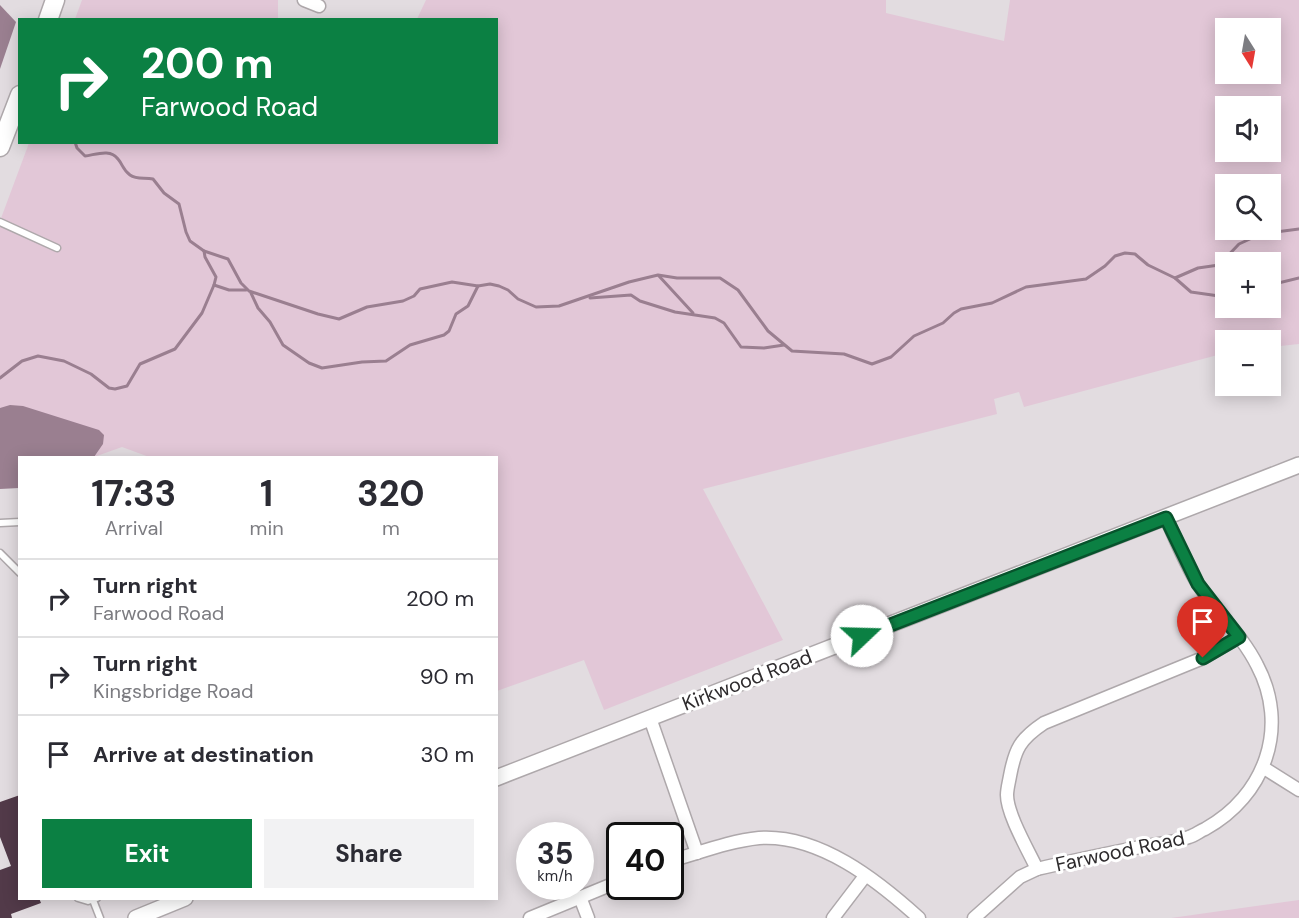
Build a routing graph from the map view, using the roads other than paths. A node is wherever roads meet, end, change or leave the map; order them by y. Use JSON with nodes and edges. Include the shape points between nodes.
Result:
{"nodes":[{"id":1,"x":55,"y":0,"type":"edge"},
{"id":2,"x":304,"y":0,"type":"edge"},
{"id":3,"x":320,"y":6,"type":"dead end"},
{"id":4,"x":49,"y":18,"type":"edge"},
{"id":5,"x":18,"y":100,"type":"edge"},
{"id":6,"x":0,"y":147,"type":"edge"},
{"id":7,"x":0,"y":222,"type":"edge"},
{"id":8,"x":57,"y":248,"type":"dead end"},
{"id":9,"x":1299,"y":465,"type":"edge"},
{"id":10,"x":1166,"y":518,"type":"junction"},
{"id":11,"x":18,"y":522,"type":"edge"},
{"id":12,"x":0,"y":523,"type":"edge"},
{"id":13,"x":0,"y":553,"type":"edge"},
{"id":14,"x":18,"y":571,"type":"edge"},
{"id":15,"x":1239,"y":637,"type":"junction"},
{"id":16,"x":650,"y":718,"type":"junction"},
{"id":17,"x":1263,"y":768,"type":"junction"},
{"id":18,"x":498,"y":777,"type":"edge"},
{"id":19,"x":1299,"y":790,"type":"edge"},
{"id":20,"x":697,"y":853,"type":"junction"},
{"id":21,"x":684,"y":857,"type":"edge"},
{"id":22,"x":1037,"y":869,"type":"junction"},
{"id":23,"x":866,"y":876,"type":"junction"},
{"id":24,"x":95,"y":900,"type":"edge"},
{"id":25,"x":180,"y":900,"type":"edge"},
{"id":26,"x":573,"y":900,"type":"edge"},
{"id":27,"x":581,"y":900,"type":"edge"},
{"id":28,"x":100,"y":918,"type":"edge"},
{"id":29,"x":136,"y":918,"type":"edge"},
{"id":30,"x":530,"y":918,"type":"edge"},
{"id":31,"x":588,"y":918,"type":"edge"},
{"id":32,"x":834,"y":918,"type":"edge"},
{"id":33,"x":919,"y":918,"type":"edge"},
{"id":34,"x":974,"y":918,"type":"edge"}],
"edges":[{"from":1,"to":4,"type":"main road"},
{"from":2,"to":3,"type":"street"},
{"from":5,"to":6,"type":"main road"},
{"from":7,"to":8,"type":"lane"},
{"from":9,"to":10,"type":"street","name":"Kirkwood Road"},
{"from":10,"to":15,"type":"street","name":"Farwood Road","via":[[1198,584]]},
{"from":10,"to":16,"type":"street","name":"Kirkwood Road"},
{"from":11,"to":12,"type":"lane"},
{"from":13,"to":14,"type":"lane"},
{"from":15,"to":17,"type":"street","name":"Farwood Road","via":[[1257,664],[1269,698],[1270,743]]},
{"from":15,"to":22,"type":"street","via":[[1203,658],[1044,723],[1028,734],[1014,759],[1007,795],[1013,818]]},
{"from":16,"to":18,"type":"street","name":"Kirkwood Road"},
{"from":16,"to":20,"type":"street"},
{"from":17,"to":19,"type":"street"},
{"from":17,"to":22,"type":"street","name":"Farwood Road","via":[[1248,794],[1230,812],[1189,837]]},
{"from":20,"to":21,"type":"street"},
{"from":20,"to":23,"type":"street","via":[[759,838],[788,839],[813,845]]},
{"from":22,"to":34,"type":"street","name":"Farwood Road","via":[[1020,877]]},
{"from":23,"to":32,"type":"street"},
{"from":23,"to":33,"type":"street"},
{"from":24,"to":28,"type":"lane"},
{"from":25,"to":29,"type":"street"},
{"from":26,"to":30,"type":"street"},
{"from":27,"to":31,"type":"street"}]}
